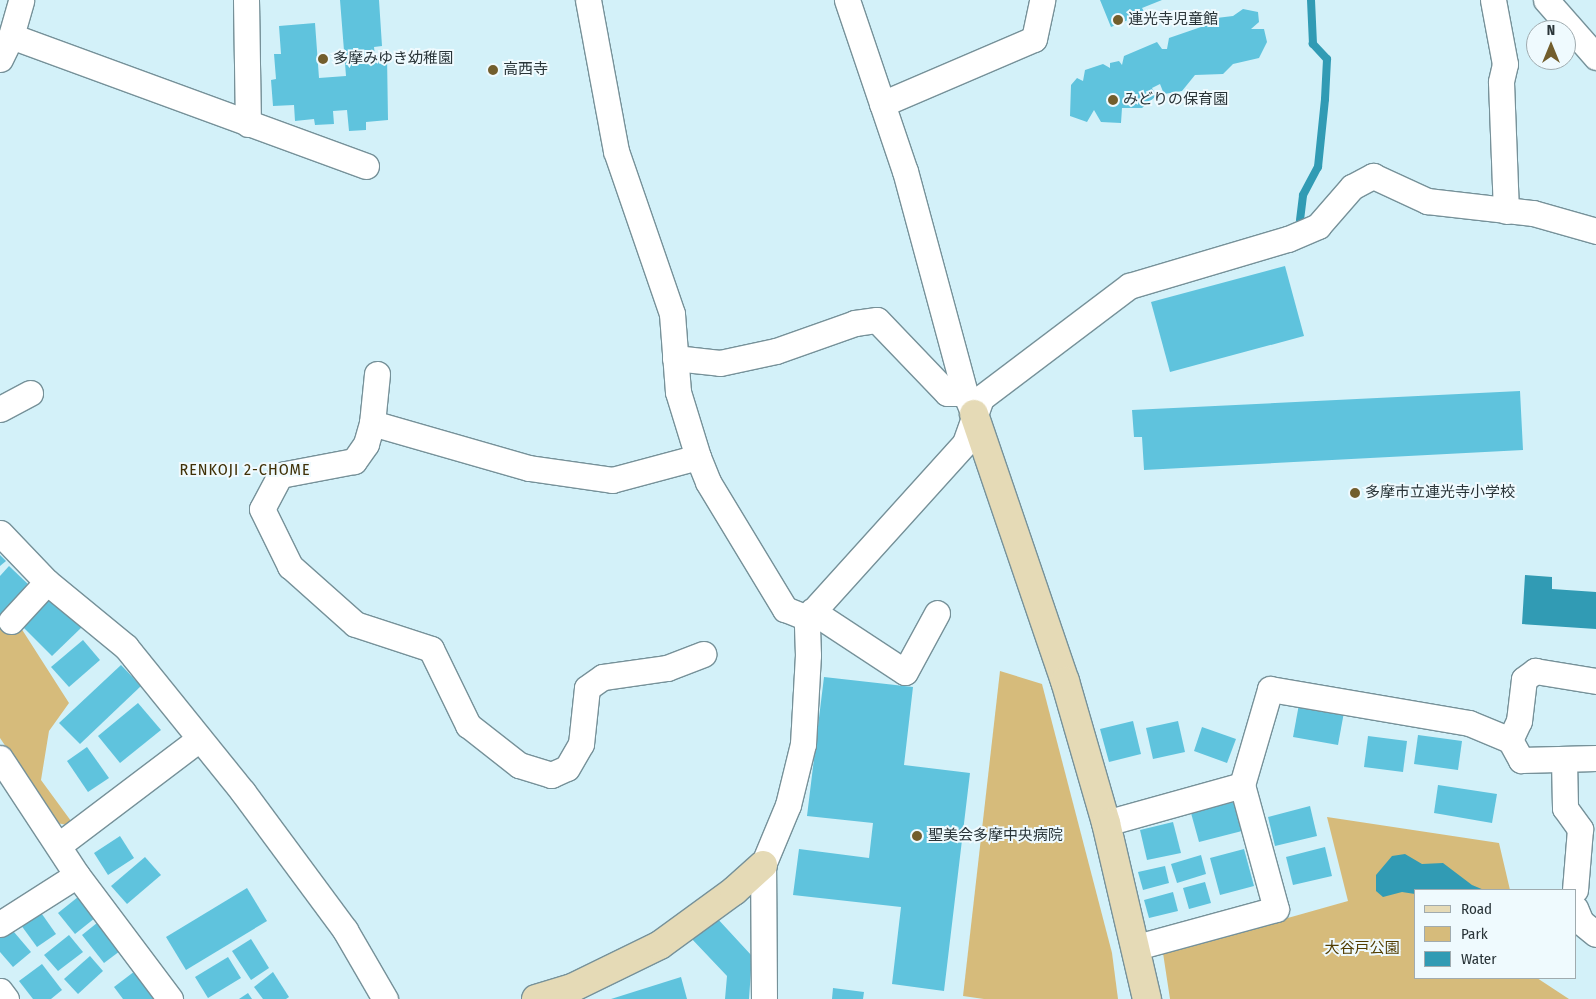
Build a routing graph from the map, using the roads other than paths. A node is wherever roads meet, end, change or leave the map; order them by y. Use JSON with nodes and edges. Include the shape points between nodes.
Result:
{"nodes":[{"id":1,"x":21,"y":0,"type":"edge"},
{"id":2,"x":246,"y":0,"type":"edge"},
{"id":3,"x":588,"y":0,"type":"edge"},
{"id":4,"x":847,"y":0,"type":"edge"},
{"id":5,"x":1042,"y":0,"type":"edge"},
{"id":6,"x":1493,"y":0,"type":"edge"},
{"id":7,"x":1546,"y":0,"type":"edge"},
{"id":8,"x":11,"y":36,"type":"junction"},
{"id":9,"x":1596,"y":57,"type":"edge"},
{"id":10,"x":0,"y":59,"type":"edge"},
{"id":11,"x":882,"y":104,"type":"junction"},
{"id":12,"x":248,"y":124,"type":"junction"},
{"id":13,"x":366,"y":166,"type":"dead end"},
{"id":14,"x":1506,"y":210,"type":"junction"},
{"id":15,"x":1596,"y":231,"type":"edge"},
{"id":16,"x":675,"y":358,"type":"junction"},
{"id":17,"x":377,"y":374,"type":"dead end"},
{"id":18,"x":30,"y":393,"type":"dead end"},
{"id":19,"x":970,"y":403,"type":"junction"},
{"id":20,"x":0,"y":409,"type":"edge"},
{"id":21,"x":372,"y":422,"type":"junction"},
{"id":22,"x":698,"y":457,"type":"junction"},
{"id":23,"x":0,"y":533,"type":"edge"},
{"id":24,"x":48,"y":582,"type":"junction"},
{"id":25,"x":937,"y":613,"type":"dead end"},
{"id":26,"x":809,"y":614,"type":"junction"},
{"id":27,"x":11,"y":621,"type":"dead end"},
{"id":28,"x":703,"y":654,"type":"dead end"},
{"id":29,"x":1596,"y":681,"type":"edge"},
{"id":30,"x":198,"y":740,"type":"junction"},
{"id":31,"x":1510,"y":740,"type":"junction"},
{"id":32,"x":0,"y":758,"type":"edge"},
{"id":33,"x":1596,"y":758,"type":"edge"},
{"id":34,"x":1564,"y":759,"type":"junction"},
{"id":35,"x":1242,"y":784,"type":"junction"},
{"id":36,"x":1106,"y":823,"type":"junction"},
{"id":37,"x":1588,"y":829,"type":"edge"},
{"id":38,"x":59,"y":844,"type":"junction"},
{"id":39,"x":763,"y":865,"type":"junction"},
{"id":40,"x":77,"y":874,"type":"junction"},
{"id":41,"x":1575,"y":889,"type":"edge"},
{"id":42,"x":1576,"y":910,"type":"edge"},
{"id":43,"x":0,"y":924,"type":"edge"},
{"id":44,"x":1596,"y":934,"type":"edge"},
{"id":45,"x":1137,"y":947,"type":"junction"},
{"id":46,"x":0,"y":991,"type":"edge"},
{"id":47,"x":6,"y":999,"type":"edge"},
{"id":48,"x":170,"y":999,"type":"edge"},
{"id":49,"x":385,"y":999,"type":"edge"},
{"id":50,"x":536,"y":999,"type":"edge"},
{"id":51,"x":764,"y":999,"type":"edge"},
{"id":52,"x":1147,"y":999,"type":"edge"}],
"edges":[{"from":1,"to":8,"type":"street"},
{"from":2,"to":12,"type":"street"},
{"from":3,"to":16,"type":"street","via":[[616,151],[672,314]]},
{"from":4,"to":11,"type":"street"},
{"from":5,"to":11,"type":"street","via":[[1034,40]]},
{"from":6,"to":14,"type":"street","via":[[1505,64],[1501,82]]},
{"from":7,"to":9,"type":"street"},
{"from":8,"to":10,"type":"street"},
{"from":8,"to":12,"type":"street"},
{"from":11,"to":19,"type":"street","via":[[905,171]]},
{"from":12,"to":13,"type":"street"},
{"from":14,"to":15,"type":"street","via":[[1533,213]]},
{"from":14,"to":19,"type":"street","via":[[1427,201],[1373,176],[1352,187],[1318,226],[1128,286],[981,398]]},
{"from":16,"to":19,"type":"street","via":[[720,362],[776,351],[855,323],[877,320],[946,392]]},
{"from":16,"to":22,"type":"street","via":[[678,392]]},
{"from":17,"to":21,"type":"street"},
{"from":18,"to":20,"type":"street"},
{"from":19,"to":26,"type":"street","via":[[965,443]]},
{"from":19,"to":36,"type":"street","via":[[1065,681]]},
{"from":21,"to":22,"type":"street","via":[[529,468],[612,480]]},
{"from":21,"to":28,"type":"street","via":[[366,444],[354,462],[280,475],[262,509],[290,566],[355,624],[431,649],[468,724],[519,766],[551,775],[567,768],[581,744],[587,688],[603,677],[667,668]]},
{"from":22,"to":26,"type":"street","via":[[708,482],[785,609]]},
{"from":23,"to":24,"type":"street"},
{"from":24,"to":27,"type":"street"},
{"from":24,"to":30,"type":"street","via":[[126,647]]},
{"from":25,"to":26,"type":"street","via":[[904,672]]},
{"from":26,"to":39,"type":"street","via":[[803,744],[788,805]]},
{"from":29,"to":31,"type":"street","via":[[1535,671],[1524,679],[1519,721]]},
{"from":30,"to":38,"type":"street"},
{"from":30,"to":49,"type":"street","via":[[243,792],[345,930]]},
{"from":31,"to":34,"type":"street","via":[[1521,760]]},
{"from":31,"to":35,"type":"street","via":[[1469,723],[1270,689]]},
{"from":32,"to":38,"type":"street"},
{"from":33,"to":34,"type":"street"},
{"from":34,"to":37,"type":"street","via":[[1565,808]]},
{"from":35,"to":36,"type":"street"},
{"from":35,"to":45,"type":"street","via":[[1276,909]]},
{"from":36,"to":45,"type":"street"},
{"from":37,"to":41,"type":"street"},
{"from":38,"to":40,"type":"street"},
{"from":39,"to":50,"type":"street","via":[[734,891],[660,946],[572,988]]},
{"from":39,"to":51,"type":"street"},
{"from":40,"to":43,"type":"street"},
{"from":40,"to":48,"type":"street"},
{"from":42,"to":44,"type":"street","via":[[1581,922]]},
{"from":45,"to":52,"type":"street"},
{"from":46,"to":47,"type":"street"}]}
